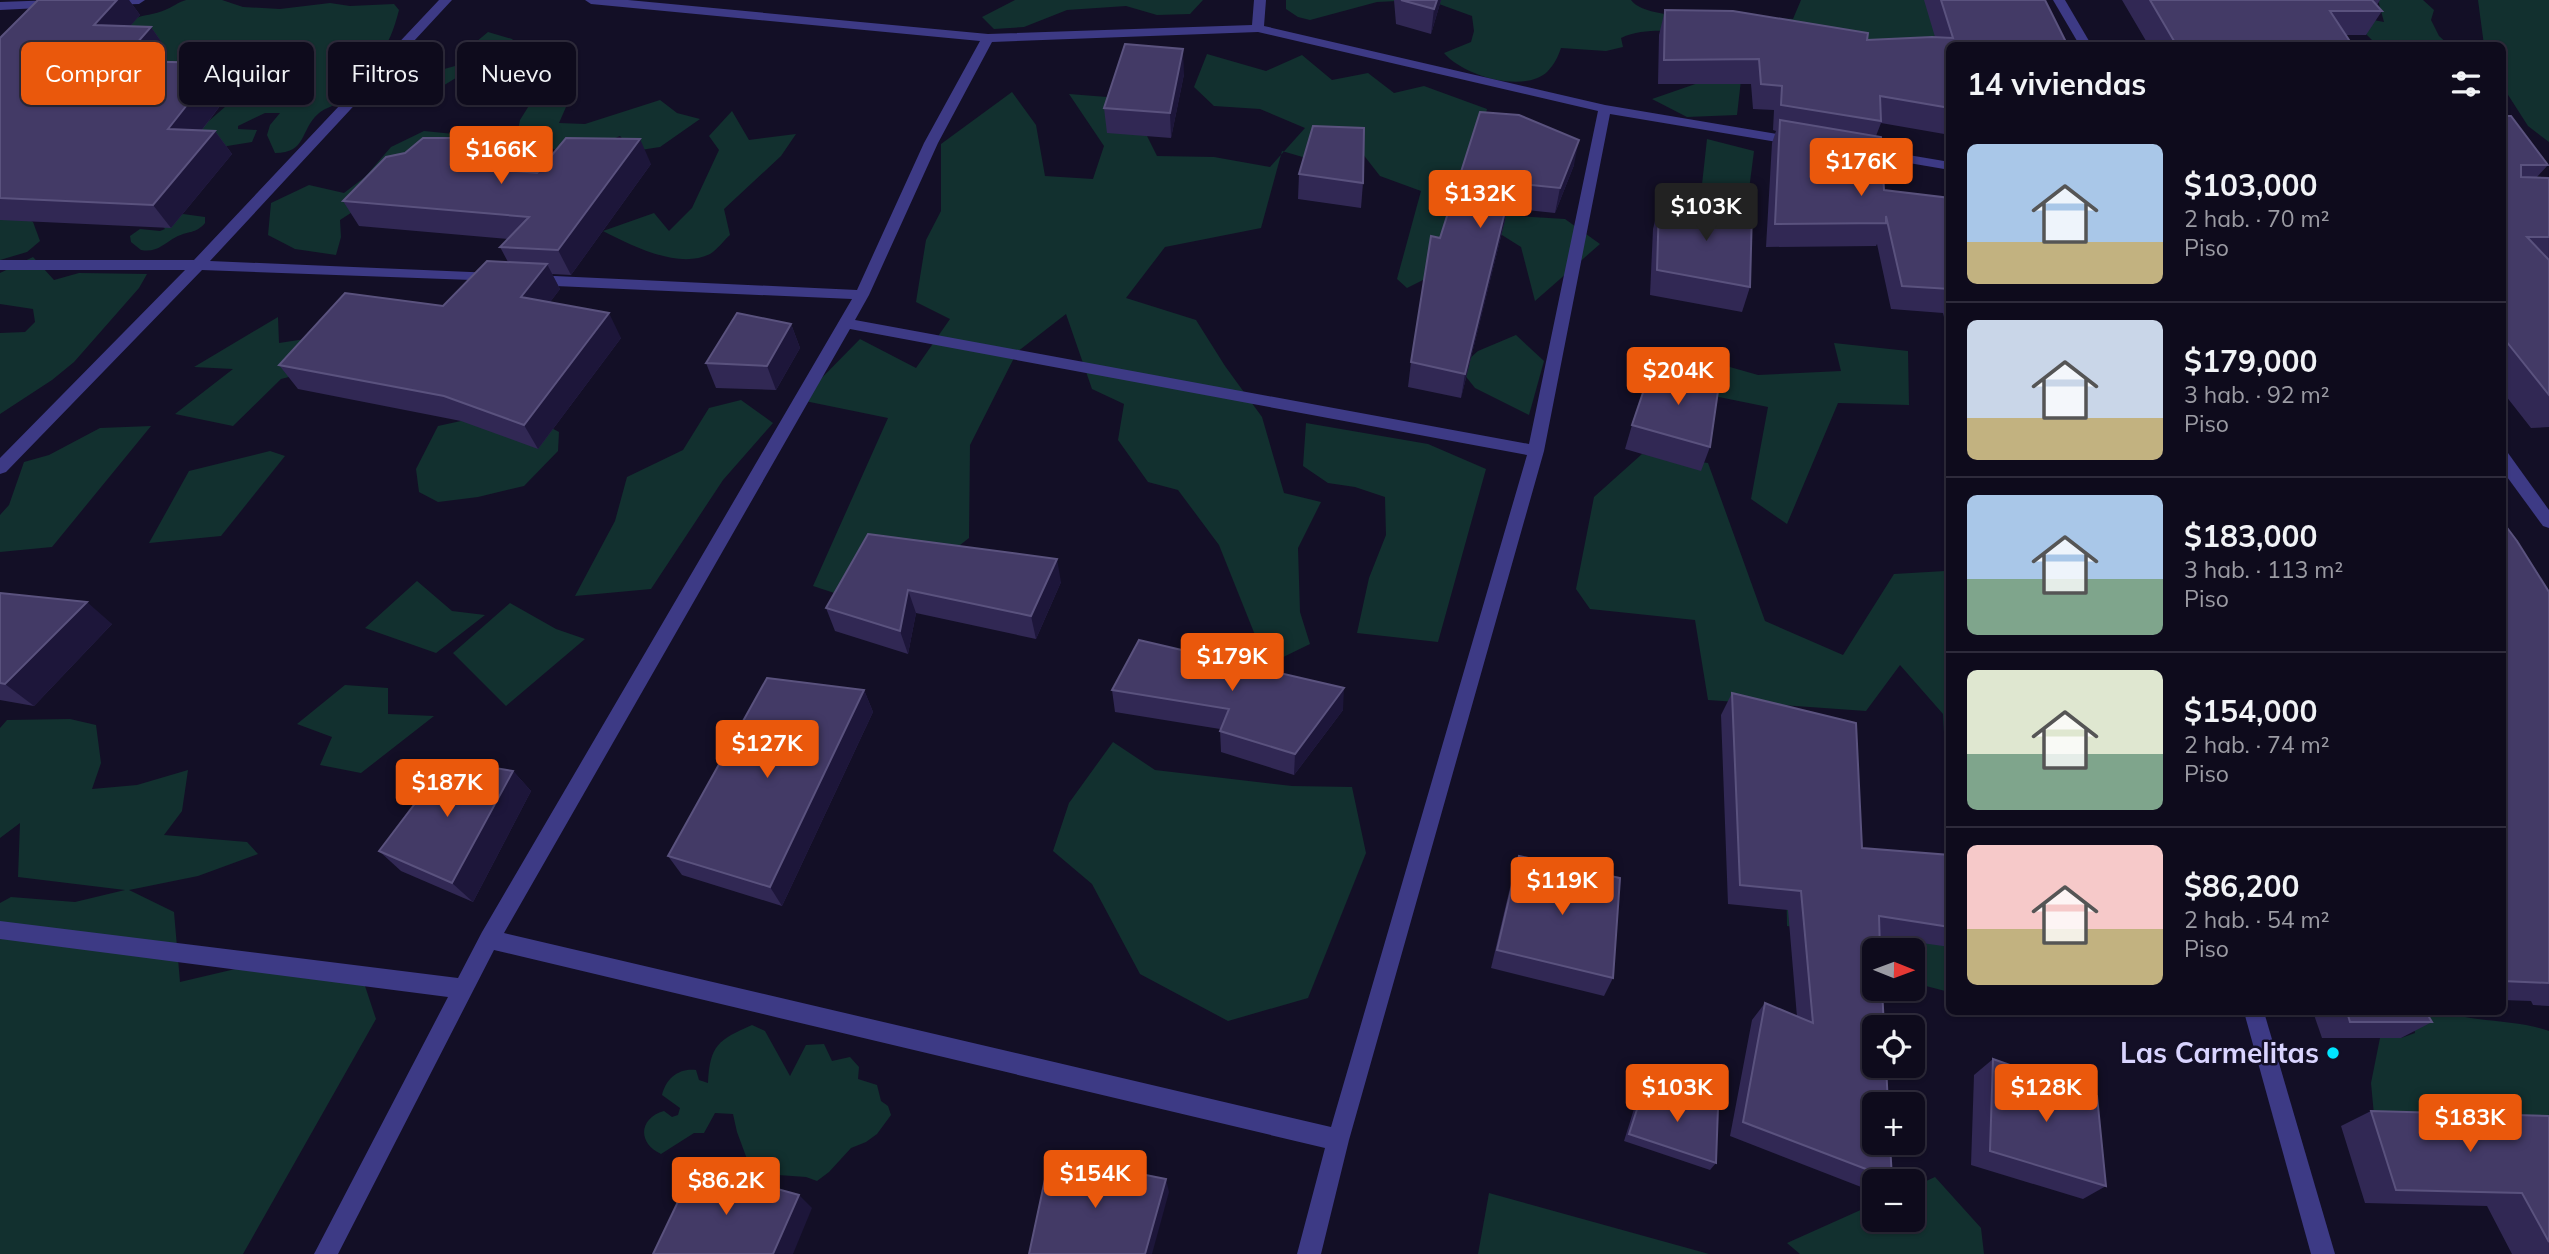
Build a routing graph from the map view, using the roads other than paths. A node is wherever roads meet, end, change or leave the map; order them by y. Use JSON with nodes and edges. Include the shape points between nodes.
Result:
{"nodes":[{"id":1,"x":139,"y":0,"type":"edge"},
{"id":2,"x":446,"y":0,"type":"edge"},
{"id":3,"x":592,"y":0,"type":"edge"},
{"id":4,"x":755,"y":0,"type":"edge"},
{"id":5,"x":1260,"y":0,"type":"edge"},
{"id":6,"x":2059,"y":0,"type":"edge"},
{"id":7,"x":97,"y":2,"type":"edge"},
{"id":8,"x":70,"y":3,"type":"edge"},
{"id":9,"x":0,"y":6,"type":"edge"},
{"id":10,"x":749,"y":15,"type":"junction"},
{"id":11,"x":1258,"y":28,"type":"junction"},
{"id":12,"x":988,"y":38,"type":"junction"},
{"id":13,"x":2084,"y":42,"type":"edge"},
{"id":14,"x":1605,"y":109,"type":"junction"},
{"id":15,"x":1812,"y":143,"type":"edge"},
{"id":16,"x":1853,"y":150,"type":"edge"},
{"id":17,"x":1946,"y":165,"type":"edge"},
{"id":18,"x":0,"y":265,"type":"edge"},
{"id":19,"x":198,"y":265,"type":"junction"},
{"id":20,"x":862,"y":295,"type":"junction"},
{"id":21,"x":845,"y":323,"type":"junction"},
{"id":22,"x":1536,"y":451,"type":"junction"},
{"id":23,"x":2506,"y":463,"type":"edge"},
{"id":24,"x":0,"y":468,"type":"edge"},
{"id":25,"x":2549,"y":522,"type":"edge"},
{"id":26,"x":0,"y":930,"type":"edge"},
{"id":27,"x":489,"y":939,"type":"junction"},
{"id":28,"x":463,"y":989,"type":"junction"},
{"id":29,"x":2255,"y":1015,"type":"edge"},
{"id":30,"x":1338,"y":1140,"type":"junction"},
{"id":31,"x":326,"y":1254,"type":"edge"},
{"id":32,"x":1309,"y":1254,"type":"edge"},
{"id":33,"x":2323,"y":1254,"type":"edge"}],
"edges":[{"from":1,"to":7,"type":"street"},
{"from":2,"to":19,"type":"street"},
{"from":3,"to":10,"type":"street"},
{"from":4,"to":10,"type":"street"},
{"from":5,"to":11,"type":"street"},
{"from":6,"to":13,"type":"street"},
{"from":8,"to":9,"type":"street"},
{"from":10,"to":12,"type":"street"},
{"from":11,"to":12,"type":"street"},
{"from":11,"to":14,"type":"street"},
{"from":12,"to":20,"type":"street","via":[[930,143]]},
{"from":14,"to":15,"type":"street"},
{"from":14,"to":22,"type":"street"},
{"from":16,"to":17,"type":"street"},
{"from":18,"to":19,"type":"street"},
{"from":19,"to":20,"type":"street"},
{"from":19,"to":24,"type":"street"},
{"from":20,"to":21,"type":"street"},
{"from":21,"to":22,"type":"street"},
{"from":21,"to":27,"type":"street"},
{"from":22,"to":30,"type":"street"},
{"from":23,"to":25,"type":"street"},
{"from":26,"to":28,"type":"street"},
{"from":27,"to":28,"type":"street"},
{"from":27,"to":30,"type":"street"},
{"from":28,"to":31,"type":"street"},
{"from":29,"to":33,"type":"street"},
{"from":30,"to":32,"type":"street"}]}
